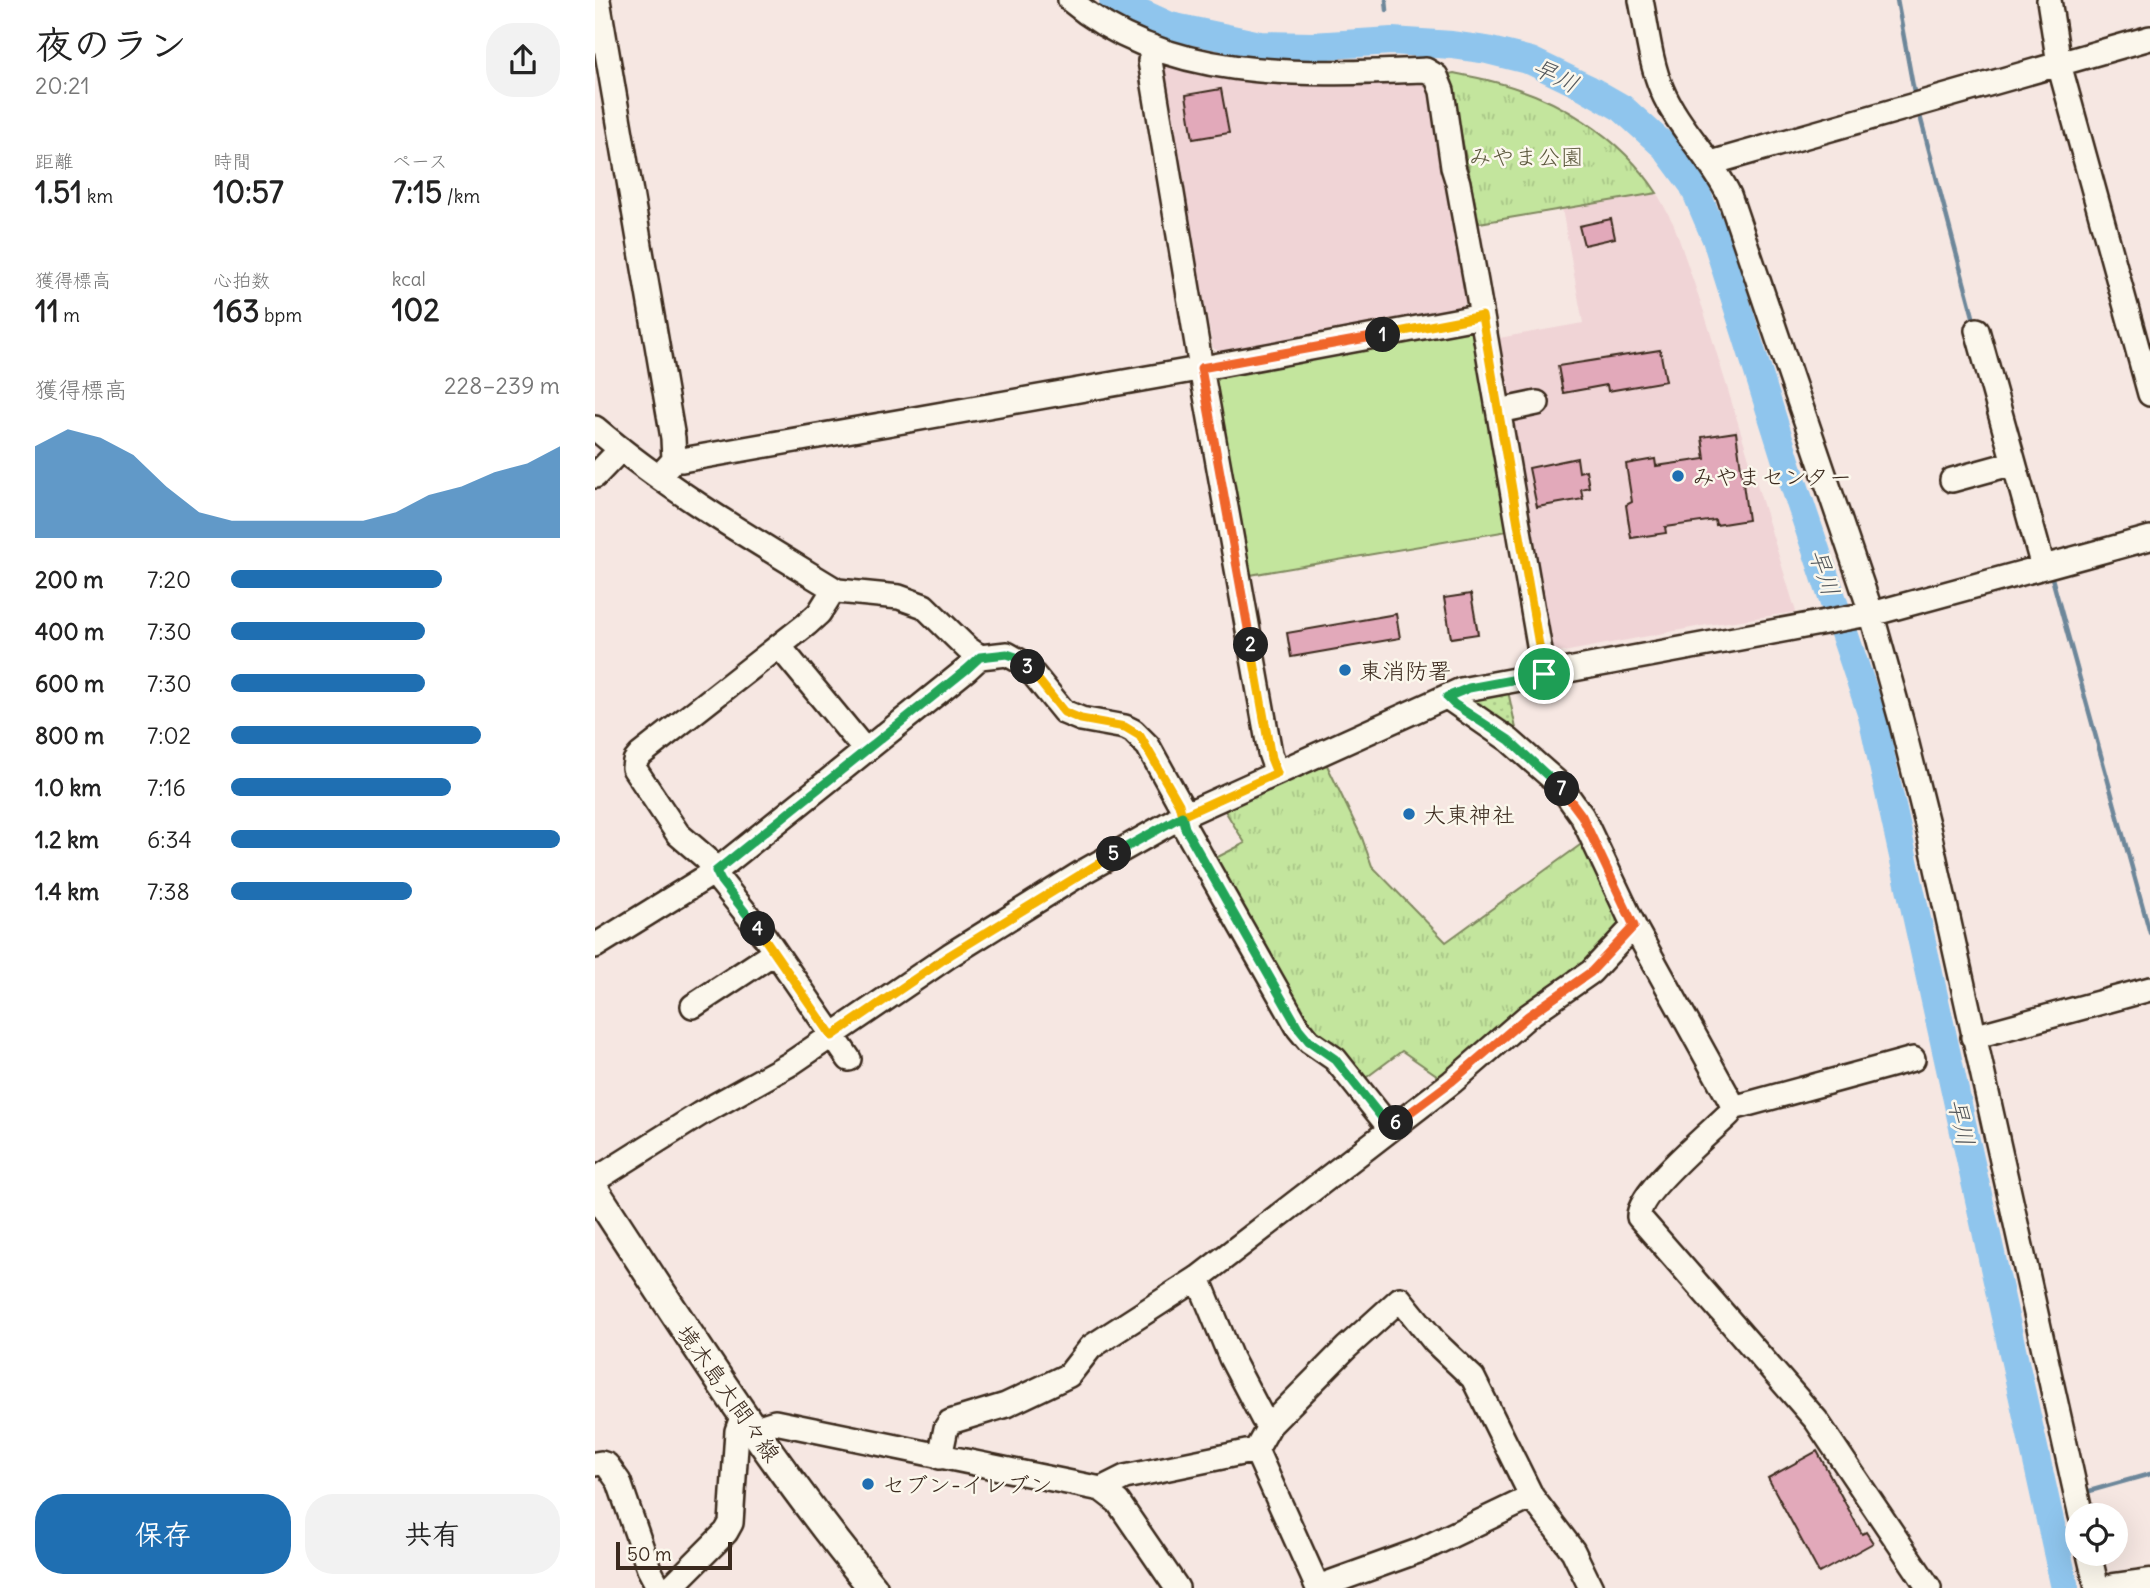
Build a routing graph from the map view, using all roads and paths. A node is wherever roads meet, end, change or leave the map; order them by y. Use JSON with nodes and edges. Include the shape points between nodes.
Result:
{"nodes":[{"id":1,"x":598,"y":0,"type":"edge"},
{"id":2,"x":1070,"y":0,"type":"edge"},
{"id":3,"x":1641,"y":0,"type":"edge"},
{"id":4,"x":2049,"y":0,"type":"edge"},
{"id":5,"x":2150,"y":38,"type":"edge"},
{"id":6,"x":1153,"y":49,"type":"junction"},
{"id":7,"x":2060,"y":64,"type":"junction"},
{"id":8,"x":605,"y":109,"type":"edge"},
{"id":9,"x":1711,"y":163,"type":"junction"},
{"id":10,"x":1482,"y":316,"type":"junction"},
{"id":11,"x":1977,"y":330,"type":"dead end"},
{"id":12,"x":1201,"y":368,"type":"junction"},
{"id":13,"x":2150,"y":394,"type":"edge"},
{"id":14,"x":1537,"y":403,"type":"dead end"},
{"id":15,"x":1499,"y":411,"type":"junction"},
{"id":16,"x":595,"y":428,"type":"edge"},
{"id":17,"x":621,"y":449,"type":"junction"},
{"id":18,"x":2014,"y":463,"type":"junction"},
{"id":19,"x":667,"y":468,"type":"junction"},
{"id":20,"x":595,"y":476,"type":"edge"},
{"id":21,"x":1952,"y":480,"type":"dead end"},
{"id":22,"x":2150,"y":538,"type":"edge"},
{"id":23,"x":2043,"y":567,"type":"junction"},
{"id":24,"x":834,"y":589,"type":"junction"},
{"id":25,"x":1866,"y":613,"type":"junction"},
{"id":26,"x":779,"y":646,"type":"junction"},
{"id":27,"x":980,"y":657,"type":"junction"},
{"id":28,"x":1544,"y":674,"type":"junction"},
{"id":29,"x":1447,"y":697,"type":"junction"},
{"id":30,"x":865,"y":750,"type":"junction"},
{"id":31,"x":1277,"y":773,"type":"junction"},
{"id":32,"x":1182,"y":816,"type":"junction"},
{"id":33,"x":716,"y":871,"type":"junction"},
{"id":34,"x":1634,"y":926,"type":"junction"},
{"id":35,"x":595,"y":946,"type":"edge"},
{"id":36,"x":775,"y":952,"type":"junction"},
{"id":37,"x":2150,"y":989,"type":"edge"},
{"id":38,"x":693,"y":1006,"type":"dead end"},
{"id":39,"x":832,"y":1036,"type":"junction"},
{"id":40,"x":1973,"y":1037,"type":"junction"},
{"id":41,"x":849,"y":1059,"type":"dead end"},
{"id":42,"x":1913,"y":1059,"type":"dead end"},
{"id":43,"x":1733,"y":1108,"type":"junction"},
{"id":44,"x":1390,"y":1128,"type":"junction"},
{"id":45,"x":595,"y":1180,"type":"edge"},
{"id":46,"x":595,"y":1191,"type":"edge"},
{"id":47,"x":1198,"y":1278,"type":"junction"},
{"id":48,"x":748,"y":1422,"type":"junction"},
{"id":49,"x":1270,"y":1425,"type":"junction"},
{"id":50,"x":1256,"y":1450,"type":"junction"},
{"id":51,"x":940,"y":1457,"type":"junction"},
{"id":52,"x":595,"y":1464,"type":"edge"},
{"id":53,"x":1101,"y":1489,"type":"junction"},
{"id":54,"x":1532,"y":1497,"type":"junction"},
{"id":55,"x":2078,"y":1503,"type":"edge"},
{"id":56,"x":2092,"y":1566,"type":"edge"},
{"id":57,"x":2150,"y":1583,"type":"edge"},
{"id":58,"x":1318,"y":1587,"type":"edge"},
{"id":59,"x":659,"y":1588,"type":"edge"},
{"id":60,"x":670,"y":1588,"type":"edge"},
{"id":61,"x":873,"y":1588,"type":"edge"},
{"id":62,"x":1177,"y":1588,"type":"edge"},
{"id":63,"x":1591,"y":1588,"type":"edge"},
{"id":64,"x":1929,"y":1588,"type":"edge"},
{"id":65,"x":2097,"y":1588,"type":"edge"},
{"id":66,"x":2114,"y":1588,"type":"edge"}],
"edges":[{"from":1,"to":8,"type":"street"},
{"from":2,"to":6,"type":"street"},
{"from":3,"to":9,"type":"street","via":[[1661,90]]},
{"from":4,"to":7,"type":"street"},
{"from":5,"to":7,"type":"street"},
{"from":6,"to":10,"type":"street","via":[[1204,62],[1295,73],[1430,71],[1442,91]]},
{"from":6,"to":12,"type":"street","via":[[1150,61]]},
{"from":7,"to":9,"type":"street"},
{"from":7,"to":13,"type":"street"},
{"from":8,"to":19,"type":"street","via":[[673,438]]},
{"from":9,"to":25,"type":"street","via":[[1729,195]]},
{"from":10,"to":12,"type":"street"},
{"from":10,"to":15,"type":"street"},
{"from":11,"to":18,"type":"street"},
{"from":12,"to":19,"type":"street"},
{"from":12,"to":31,"type":"street"},
{"from":14,"to":15,"type":"street"},
{"from":15,"to":28,"type":"street"},
{"from":16,"to":17,"type":"street"},
{"from":17,"to":19,"type":"street"},
{"from":17,"to":20,"type":"street"},
{"from":18,"to":21,"type":"street"},
{"from":18,"to":23,"type":"street"},
{"from":19,"to":24,"type":"street","via":[[705,510]]},
{"from":22,"to":23,"type":"street"},
{"from":23,"to":25,"type":"street"},
{"from":24,"to":26,"type":"street","via":[[819,613]]},
{"from":24,"to":27,"type":"street","via":[[899,597],[924,606]]},
{"from":25,"to":28,"type":"street"},
{"from":25,"to":40,"type":"street","via":[[1928,828]]},
{"from":26,"to":30,"type":"street"},
{"from":26,"to":33,"type":"street","via":[[635,761],[638,776],[678,834]]},
{"from":27,"to":30,"type":"street"},
{"from":27,"to":32,"type":"street","via":[[1016,657],[1064,712],[1133,731],[1147,746]]},
{"from":28,"to":29,"type":"street","via":[[1469,688]]},
{"from":29,"to":31,"type":"street"},
{"from":29,"to":34,"type":"street","via":[[1509,740],[1559,784],[1582,816]]},
{"from":30,"to":33,"type":"street"},
{"from":31,"to":32,"type":"street"},
{"from":32,"to":39,"type":"street","via":[[950,955]]},
{"from":32,"to":44,"type":"street","via":[[1190,838],[1299,1029],[1335,1059]]},
{"from":33,"to":35,"type":"street"},
{"from":33,"to":36,"type":"street"},
{"from":34,"to":43,"type":"street"},
{"from":34,"to":44,"type":"street","via":[[1591,972],[1528,1016]]},
{"from":36,"to":38,"type":"street"},
{"from":36,"to":39,"type":"street"},
{"from":37,"to":40,"type":"street"},
{"from":39,"to":41,"type":"street"},
{"from":39,"to":45,"type":"street"},
{"from":40,"to":55,"type":"street"},
{"from":42,"to":43,"type":"street"},
{"from":43,"to":64,"type":"street","via":[[1662,1178],[1641,1206],[1639,1217],[1816,1420]]},
{"from":44,"to":47,"type":"street"},
{"from":46,"to":48,"type":"main road","name":"境木島大間々線"},
{"from":47,"to":49,"type":"street","via":[[1231,1358]]},
{"from":47,"to":51,"type":"street","via":[[1091,1347],[1062,1380],[1006,1405],[950,1422]]},
{"from":48,"to":51,"type":"street","via":[[775,1422]]},
{"from":48,"to":60,"type":"street","via":[[737,1431],[731,1523]]},
{"from":48,"to":61,"type":"main road","name":"境木島大間々線"},
{"from":49,"to":50,"type":"street"},
{"from":49,"to":54,"type":"street","via":[[1401,1299],[1435,1342],[1473,1378]]},
{"from":50,"to":53,"type":"street","via":[[1125,1478]]},
{"from":50,"to":58,"type":"street"},
{"from":51,"to":53,"type":"street"},
{"from":52,"to":59,"type":"street","via":[[607,1465],[619,1482]]},
{"from":53,"to":62,"type":"street","via":[[1118,1502]]},
{"from":54,"to":58,"type":"street","via":[[1420,1550]]},
{"from":54,"to":63,"type":"street","via":[[1573,1551]]},
{"from":56,"to":65,"type":"street"},
{"from":57,"to":66,"type":"main road"}]}
